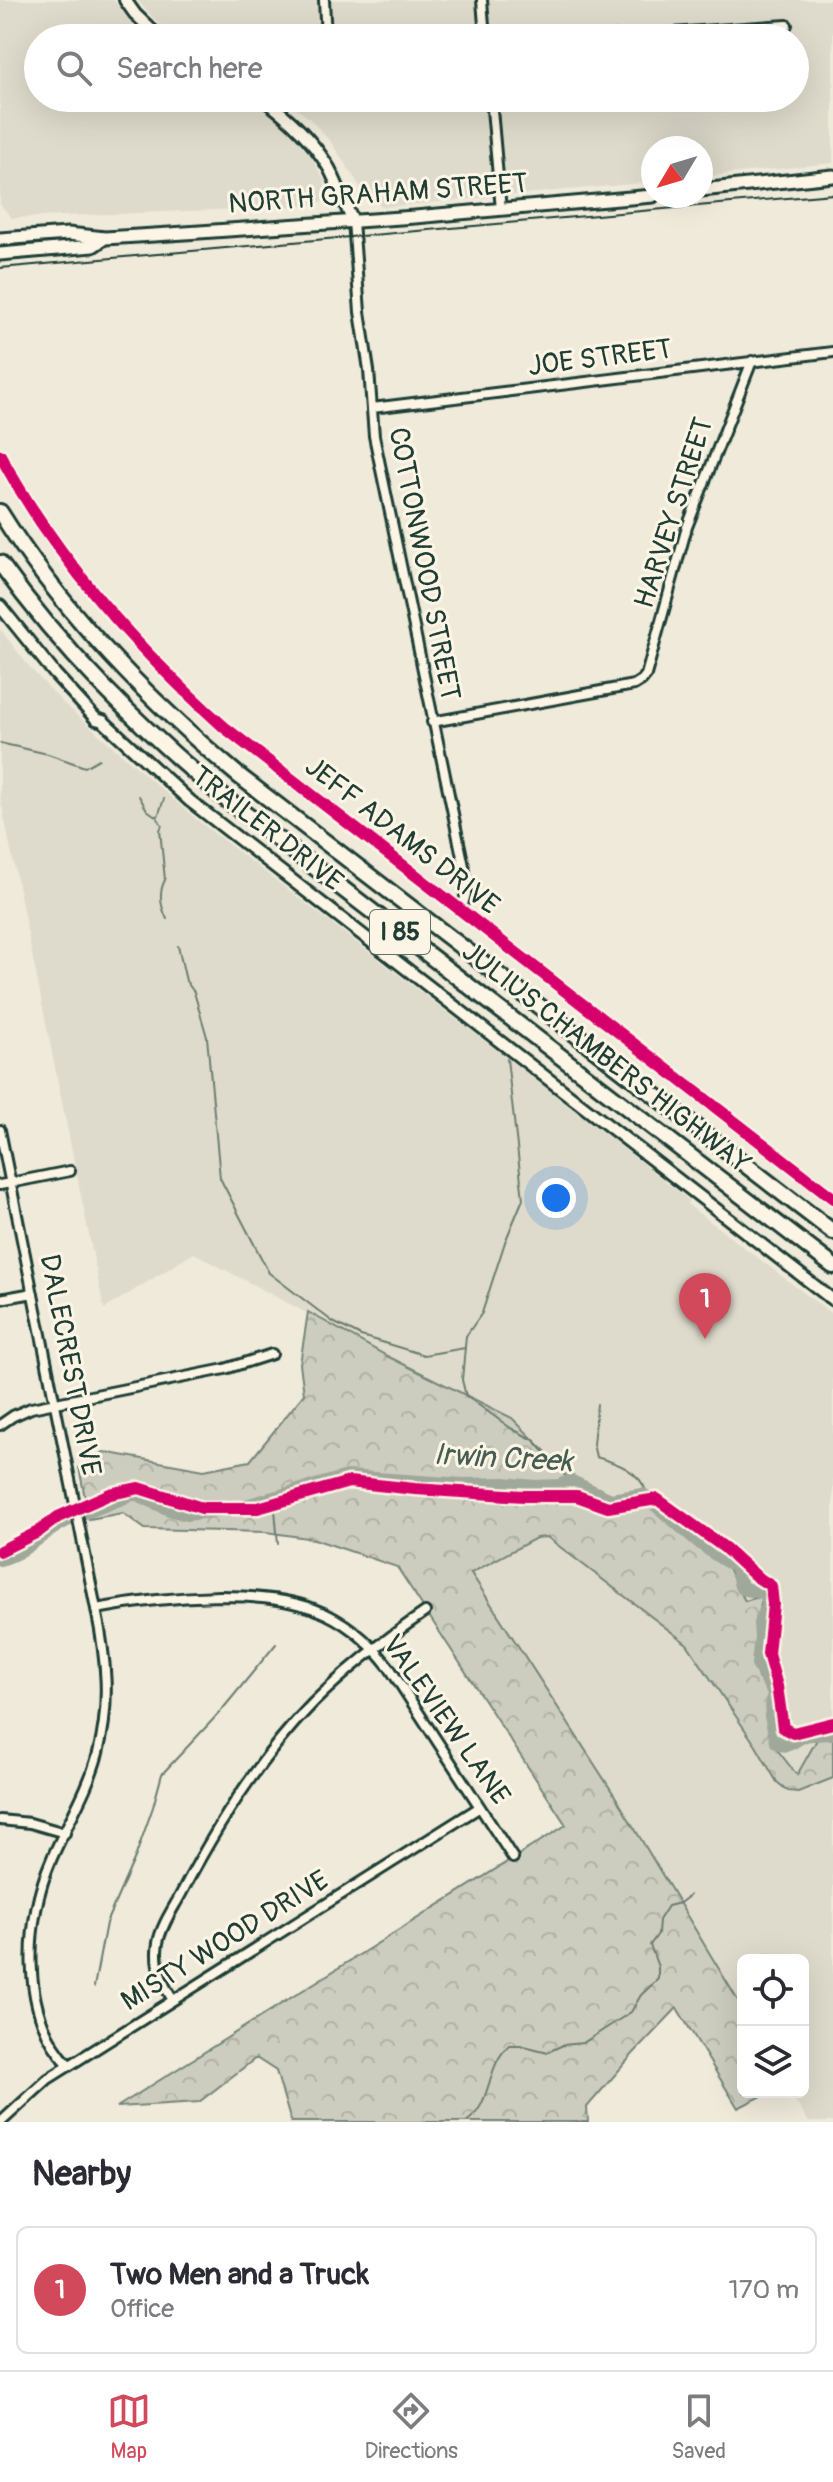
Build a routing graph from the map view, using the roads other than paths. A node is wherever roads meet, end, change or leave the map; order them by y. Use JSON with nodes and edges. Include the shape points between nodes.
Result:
{"nodes":[{"id":1,"x":125,"y":0,"type":"edge"},
{"id":2,"x":324,"y":0,"type":"edge"},
{"id":3,"x":482,"y":0,"type":"edge"},
{"id":4,"x":145,"y":24,"type":"edge"},
{"id":5,"x":325,"y":24,"type":"edge"},
{"id":6,"x":484,"y":24,"type":"edge"},
{"id":7,"x":279,"y":112,"type":"edge"},
{"id":8,"x":492,"y":112,"type":"edge"},
{"id":9,"x":833,"y":176,"type":"edge"},
{"id":10,"x":713,"y":189,"type":"edge"},
{"id":11,"x":641,"y":197,"type":"edge"},
{"id":12,"x":501,"y":210,"type":"junction"},
{"id":13,"x":353,"y":221,"type":"junction"},
{"id":14,"x":105,"y":238,"type":"junction"},
{"id":15,"x":0,"y":239,"type":"edge"},
{"id":16,"x":0,"y":254,"type":"edge"},
{"id":17,"x":833,"y":352,"type":"edge"},
{"id":18,"x":752,"y":361,"type":"junction"},
{"id":19,"x":372,"y":408,"type":"junction"},
{"id":20,"x":0,"y":455,"type":"edge"},
{"id":21,"x":0,"y":512,"type":"edge"},
{"id":22,"x":0,"y":563,"type":"edge"},
{"id":23,"x":0,"y":606,"type":"edge"},
{"id":24,"x":432,"y":722,"type":"junction"},
{"id":25,"x":461,"y":911,"type":"junction"},
{"id":26,"x":0,"y":1130,"type":"edge"},
{"id":27,"x":70,"y":1171,"type":"dead end"},
{"id":28,"x":11,"y":1183,"type":"junction"},
{"id":29,"x":0,"y":1185,"type":"edge"},
{"id":30,"x":833,"y":1198,"type":"edge"},
{"id":31,"x":833,"y":1232,"type":"edge"},
{"id":32,"x":833,"y":1266,"type":"edge"},
{"id":33,"x":33,"y":1293,"type":"junction"},
{"id":34,"x":0,"y":1299,"type":"edge"},
{"id":35,"x":833,"y":1300,"type":"edge"},
{"id":36,"x":272,"y":1354,"type":"dead end"},
{"id":37,"x":55,"y":1403,"type":"junction"},
{"id":38,"x":0,"y":1425,"type":"edge"},
{"id":39,"x":96,"y":1609,"type":"junction"},
{"id":40,"x":425,"y":1612,"type":"dead end"},
{"id":41,"x":374,"y":1648,"type":"junction"},
{"id":42,"x":480,"y":1807,"type":"junction"},
{"id":43,"x":0,"y":1820,"type":"edge"},
{"id":44,"x":65,"y":1833,"type":"junction"},
{"id":45,"x":513,"y":1858,"type":"dead end"},
{"id":46,"x":173,"y":2000,"type":"junction"},
{"id":47,"x":69,"y":2065,"type":"junction"},
{"id":48,"x":1,"y":2122,"type":"edge"}],
"edges":[{"from":1,"to":4,"type":"street"},
{"from":2,"to":5,"type":"street"},
{"from":3,"to":6,"type":"street"},
{"from":7,"to":13,"type":"street","via":[[317,151]]},
{"from":8,"to":12,"type":"street"},
{"from":9,"to":10,"type":"main road"},
{"from":11,"to":12,"type":"main road","name":"NORTH GRAHAM STREET"},
{"from":12,"to":13,"type":"main road","name":"NORTH GRAHAM STREET"},
{"from":13,"to":14,"type":"main road","name":"NORTH GRAHAM STREET"},
{"from":13,"to":19,"type":"street","name":"COTTONWOOD STREET"},
{"from":14,"to":15,"type":"main road","name":"NORTH GRAHAM STREET","via":[[68,234]]},
{"from":14,"to":16,"type":"main road","name":"NORTH GRAHAM STREET","via":[[93,246]]},
{"from":17,"to":18,"type":"street","name":"JOE STREET"},
{"from":18,"to":19,"type":"street","name":"JOE STREET"},
{"from":18,"to":24,"type":"street","name":"HARVEY STREET","via":[[687,527],[642,680]]},
{"from":19,"to":24,"type":"street","name":"COTTONWOOD STREET"},
{"from":20,"to":25,"type":"street","name":"JEFF ADAMS DRIVE","via":[[66,558],[163,671],[246,745]]},
{"from":21,"to":31,"type":"highway","name":"JULIUS CHAMBERS HIGHWAY","number":"I 85","via":[[106,650],[195,739]]},
{"from":22,"to":32,"type":"highway","name":"JULIUS CHAMBERS HIGHWAY","number":"I 85","via":[[85,669],[200,777]]},
{"from":23,"to":35,"type":"street","name":"TRAILER DRIVE","via":[[96,719],[190,801]]},
{"from":24,"to":25,"type":"street","name":"COTTONWOOD STREET","via":[[465,871]]},
{"from":25,"to":30,"type":"street","name":"JEFF ADAMS DRIVE"},
{"from":26,"to":28,"type":"street","name":"DALECREST DRIVE"},
{"from":27,"to":28,"type":"street"},
{"from":28,"to":29,"type":"street"},
{"from":28,"to":33,"type":"street","name":"DALECREST DRIVE"},
{"from":33,"to":34,"type":"street"},
{"from":33,"to":37,"type":"street","name":"DALECREST DRIVE"},
{"from":36,"to":37,"type":"street","via":[[225,1369]]},
{"from":37,"to":38,"type":"street","via":[[20,1412]]},
{"from":37,"to":39,"type":"street","name":"DALECREST DRIVE"},
{"from":39,"to":41,"type":"street","name":"VALEVIEW LANE","via":[[177,1597],[278,1598],[323,1612]]},
{"from":39,"to":44,"type":"street","name":"DALECREST DRIVE","via":[[106,1669],[103,1726],[91,1775]]},
{"from":40,"to":41,"type":"street"},
{"from":41,"to":42,"type":"street","name":"VALEVIEW LANE"},
{"from":41,"to":46,"type":"street","via":[[300,1717],[206,1848],[158,1944],[158,1969]]},
{"from":42,"to":45,"type":"street","name":"VALEVIEW LANE"},
{"from":42,"to":46,"type":"street","name":"MISTY WOOD DRIVE"},
{"from":43,"to":44,"type":"street"},
{"from":44,"to":47,"type":"street","name":"DALECREST DRIVE","via":[[37,1902],[32,1972],[39,2015]]},
{"from":46,"to":47,"type":"street","name":"MISTY WOOD DRIVE"},
{"from":47,"to":48,"type":"street","name":"MISTY WOOD DRIVE"}]}
